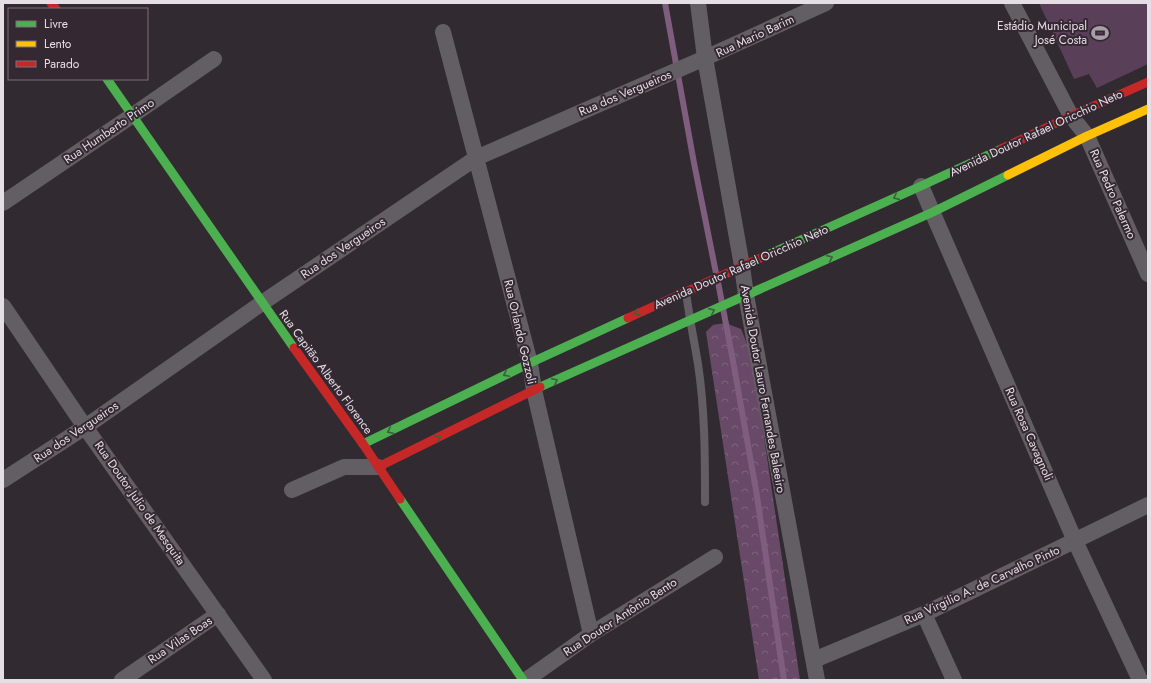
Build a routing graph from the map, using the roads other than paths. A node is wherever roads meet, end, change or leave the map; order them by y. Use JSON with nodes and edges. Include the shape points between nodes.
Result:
{"nodes":[{"id":1,"x":698,"y":3,"type":"edge"},
{"id":2,"x":826,"y":3,"type":"edge"},
{"id":3,"x":1012,"y":3,"type":"edge"},
{"id":4,"x":443,"y":32,"type":"dead end"},
{"id":5,"x":705,"y":58,"type":"junction"},
{"id":6,"x":214,"y":59,"type":"dead end"},
{"id":7,"x":108,"y":80,"type":"edge"},
{"id":8,"x":1148,"y":82,"type":"edge"},
{"id":9,"x":1148,"y":109,"type":"edge"},
{"id":10,"x":134,"y":115,"type":"junction"},
{"id":11,"x":1071,"y":116,"type":"junction"},
{"id":12,"x":1087,"y":136,"type":"junction"},
{"id":13,"x":476,"y":158,"type":"junction"},
{"id":14,"x":921,"y":186,"type":"junction"},
{"id":15,"x":3,"y":203,"type":"edge"},
{"id":16,"x":933,"y":212,"type":"junction"},
{"id":17,"x":742,"y":266,"type":"junction"},
{"id":18,"x":1148,"y":274,"type":"edge"},
{"id":19,"x":686,"y":291,"type":"junction"},
{"id":20,"x":746,"y":295,"type":"junction"},
{"id":21,"x":262,"y":303,"type":"junction"},
{"id":22,"x":3,"y":306,"type":"edge"},
{"id":23,"x":690,"y":320,"type":"junction"},
{"id":24,"x":530,"y":362,"type":"junction"},
{"id":25,"x":534,"y":390,"type":"junction"},
{"id":26,"x":86,"y":427,"type":"junction"},
{"id":27,"x":364,"y":444,"type":"junction"},
{"id":28,"x":344,"y":467,"type":"junction"},
{"id":29,"x":378,"y":467,"type":"junction"},
{"id":30,"x":3,"y":480,"type":"edge"},
{"id":31,"x":292,"y":490,"type":"dead end"},
{"id":32,"x":705,"y":502,"type":"dead end"},
{"id":33,"x":1148,"y":505,"type":"edge"},
{"id":34,"x":1075,"y":541,"type":"junction"},
{"id":35,"x":715,"y":557,"type":"dead end"},
{"id":36,"x":218,"y":614,"type":"junction"},
{"id":37,"x":924,"y":614,"type":"junction"},
{"id":38,"x":591,"y":634,"type":"junction"},
{"id":39,"x":814,"y":660,"type":"junction"},
{"id":40,"x":122,"y":680,"type":"edge"},
{"id":41,"x":264,"y":680,"type":"edge"},
{"id":42,"x":523,"y":680,"type":"edge"},
{"id":43,"x":526,"y":680,"type":"edge"},
{"id":44,"x":817,"y":680,"type":"edge"},
{"id":45,"x":954,"y":680,"type":"edge"},
{"id":46,"x":1140,"y":680,"type":"edge"}],
"edges":[{"from":1,"to":5,"type":"street","name":"Avenida Doutor Lauro Fernandes Baleeiro"},
{"from":2,"to":5,"type":"street","name":"Rua Mario Barim"},
{"from":3,"to":11,"type":"street","name":"Rua Pedro Palermo"},
{"from":4,"to":13,"type":"street","name":"Rua Orlando Gozzoli"},
{"from":5,"to":13,"type":"street","name":"Rua dos Vergueiros"},
{"from":5,"to":17,"type":"street","name":"Avenida Doutor Lauro Fernandes Baleeiro"},
{"from":6,"to":10,"type":"street","name":"Rua Humberto Primo"},
{"from":7,"to":10,"type":"street","name":"Rua Capitão Alberto Florence"},
{"from":8,"to":11,"type":"street","name":"Avenida Doutor Rafael Oricchio Neto"},
{"from":9,"to":12,"type":"street","name":"Avenida Doutor Rafael Oricchio Neto"},
{"from":10,"to":15,"type":"street","name":"Rua Humberto Primo"},
{"from":10,"to":21,"type":"street","name":"Rua Capitão Alberto Florence"},
{"from":11,"to":12,"type":"street","name":"Rua Pedro Palermo"},
{"from":11,"to":14,"type":"street","name":"Avenida Doutor Rafael Oricchio Neto"},
{"from":12,"to":16,"type":"street","name":"Avenida Doutor Rafael Oricchio Neto"},
{"from":12,"to":18,"type":"street","name":"Rua Pedro Palermo"},
{"from":13,"to":21,"type":"street","name":"Rua dos Vergueiros"},
{"from":13,"to":24,"type":"street","name":"Rua Orlando Gozzoli"},
{"from":14,"to":16,"type":"street","name":"Rua Rosa Cavagnoli"},
{"from":14,"to":17,"type":"street","name":"Avenida Doutor Rafael Oricchio Neto","one_way":true},
{"from":20,"to":16,"type":"street","name":"Avenida Doutor Rafael Oricchio Neto","one_way":true},
{"from":16,"to":34,"type":"street","name":"Rua Rosa Cavagnoli"},
{"from":17,"to":19,"type":"street","name":"Avenida Doutor Rafael Oricchio Neto"},
{"from":17,"to":20,"type":"street","name":"Avenida Doutor Lauro Fernandes Baleeiro"},
{"from":19,"to":23,"type":"lane"},
{"from":19,"to":24,"type":"street","name":"Avenida Doutor Rafael Oricchio Neto","one_way":true},
{"from":23,"to":20,"type":"street","name":"Avenida Doutor Rafael Oricchio Neto","one_way":true},
{"from":20,"to":39,"type":"street","name":"Avenida Doutor Lauro Fernandes Baleeiro"},
{"from":21,"to":26,"type":"street","name":"Rua dos Vergueiros"},
{"from":21,"to":27,"type":"street","name":"Rua Capitão Alberto Florence"},
{"from":22,"to":26,"type":"street","name":"Rua Doutor Julio de Mesquita"},
{"from":25,"to":23,"type":"street","name":"Avenida Doutor Rafael Oricchio Neto","one_way":true},
{"from":23,"to":32,"type":"lane","via":[[701,390]]},
{"from":24,"to":25,"type":"street","name":"Rua Orlando Gozzoli"},
{"from":24,"to":27,"type":"street","name":"Avenida Doutor Rafael Oricchio Neto","one_way":true},
{"from":29,"to":25,"type":"street","name":"Avenida Doutor Rafael Oricchio Neto","one_way":true},
{"from":25,"to":38,"type":"street","name":"Rua Orlando Gozzoli"},
{"from":26,"to":30,"type":"street","name":"Rua dos Vergueiros"},
{"from":26,"to":36,"type":"street","name":"Rua Doutor Julio de Mesquita"},
{"from":27,"to":28,"type":"street","name":"Avenida Doutor Rafael Oricchio Neto"},
{"from":27,"to":29,"type":"street","name":"Rua Capitão Alberto Florence"},
{"from":28,"to":29,"type":"street","name":"Avenida Doutor Rafael Oricchio Neto"},
{"from":28,"to":31,"type":"street","name":"Avenida Doutor Rafael Oricchio Neto"},
{"from":29,"to":42,"type":"street","name":"Rua Capitão Alberto Florence"},
{"from":33,"to":34,"type":"street","name":"Rua Virgilio A. de Carvalho Pinto"},
{"from":34,"to":37,"type":"street","name":"Rua Virgilio A. de Carvalho Pinto"},
{"from":34,"to":46,"type":"street","name":"Rua Rosa Cavagnoli"},
{"from":35,"to":38,"type":"street","name":"Rua Doutor Antônio Bento"},
{"from":36,"to":40,"type":"street","name":"Rua Vilas Boas"},
{"from":36,"to":41,"type":"street","name":"Rua Doutor Julio de Mesquita"},
{"from":37,"to":39,"type":"street","name":"Rua Virgilio A. de Carvalho Pinto"},
{"from":37,"to":45,"type":"street"},
{"from":38,"to":43,"type":"street","name":"Rua Doutor Antônio Bento"},
{"from":39,"to":44,"type":"street","name":"Avenida Doutor Lauro Fernandes Baleeiro"}]}
